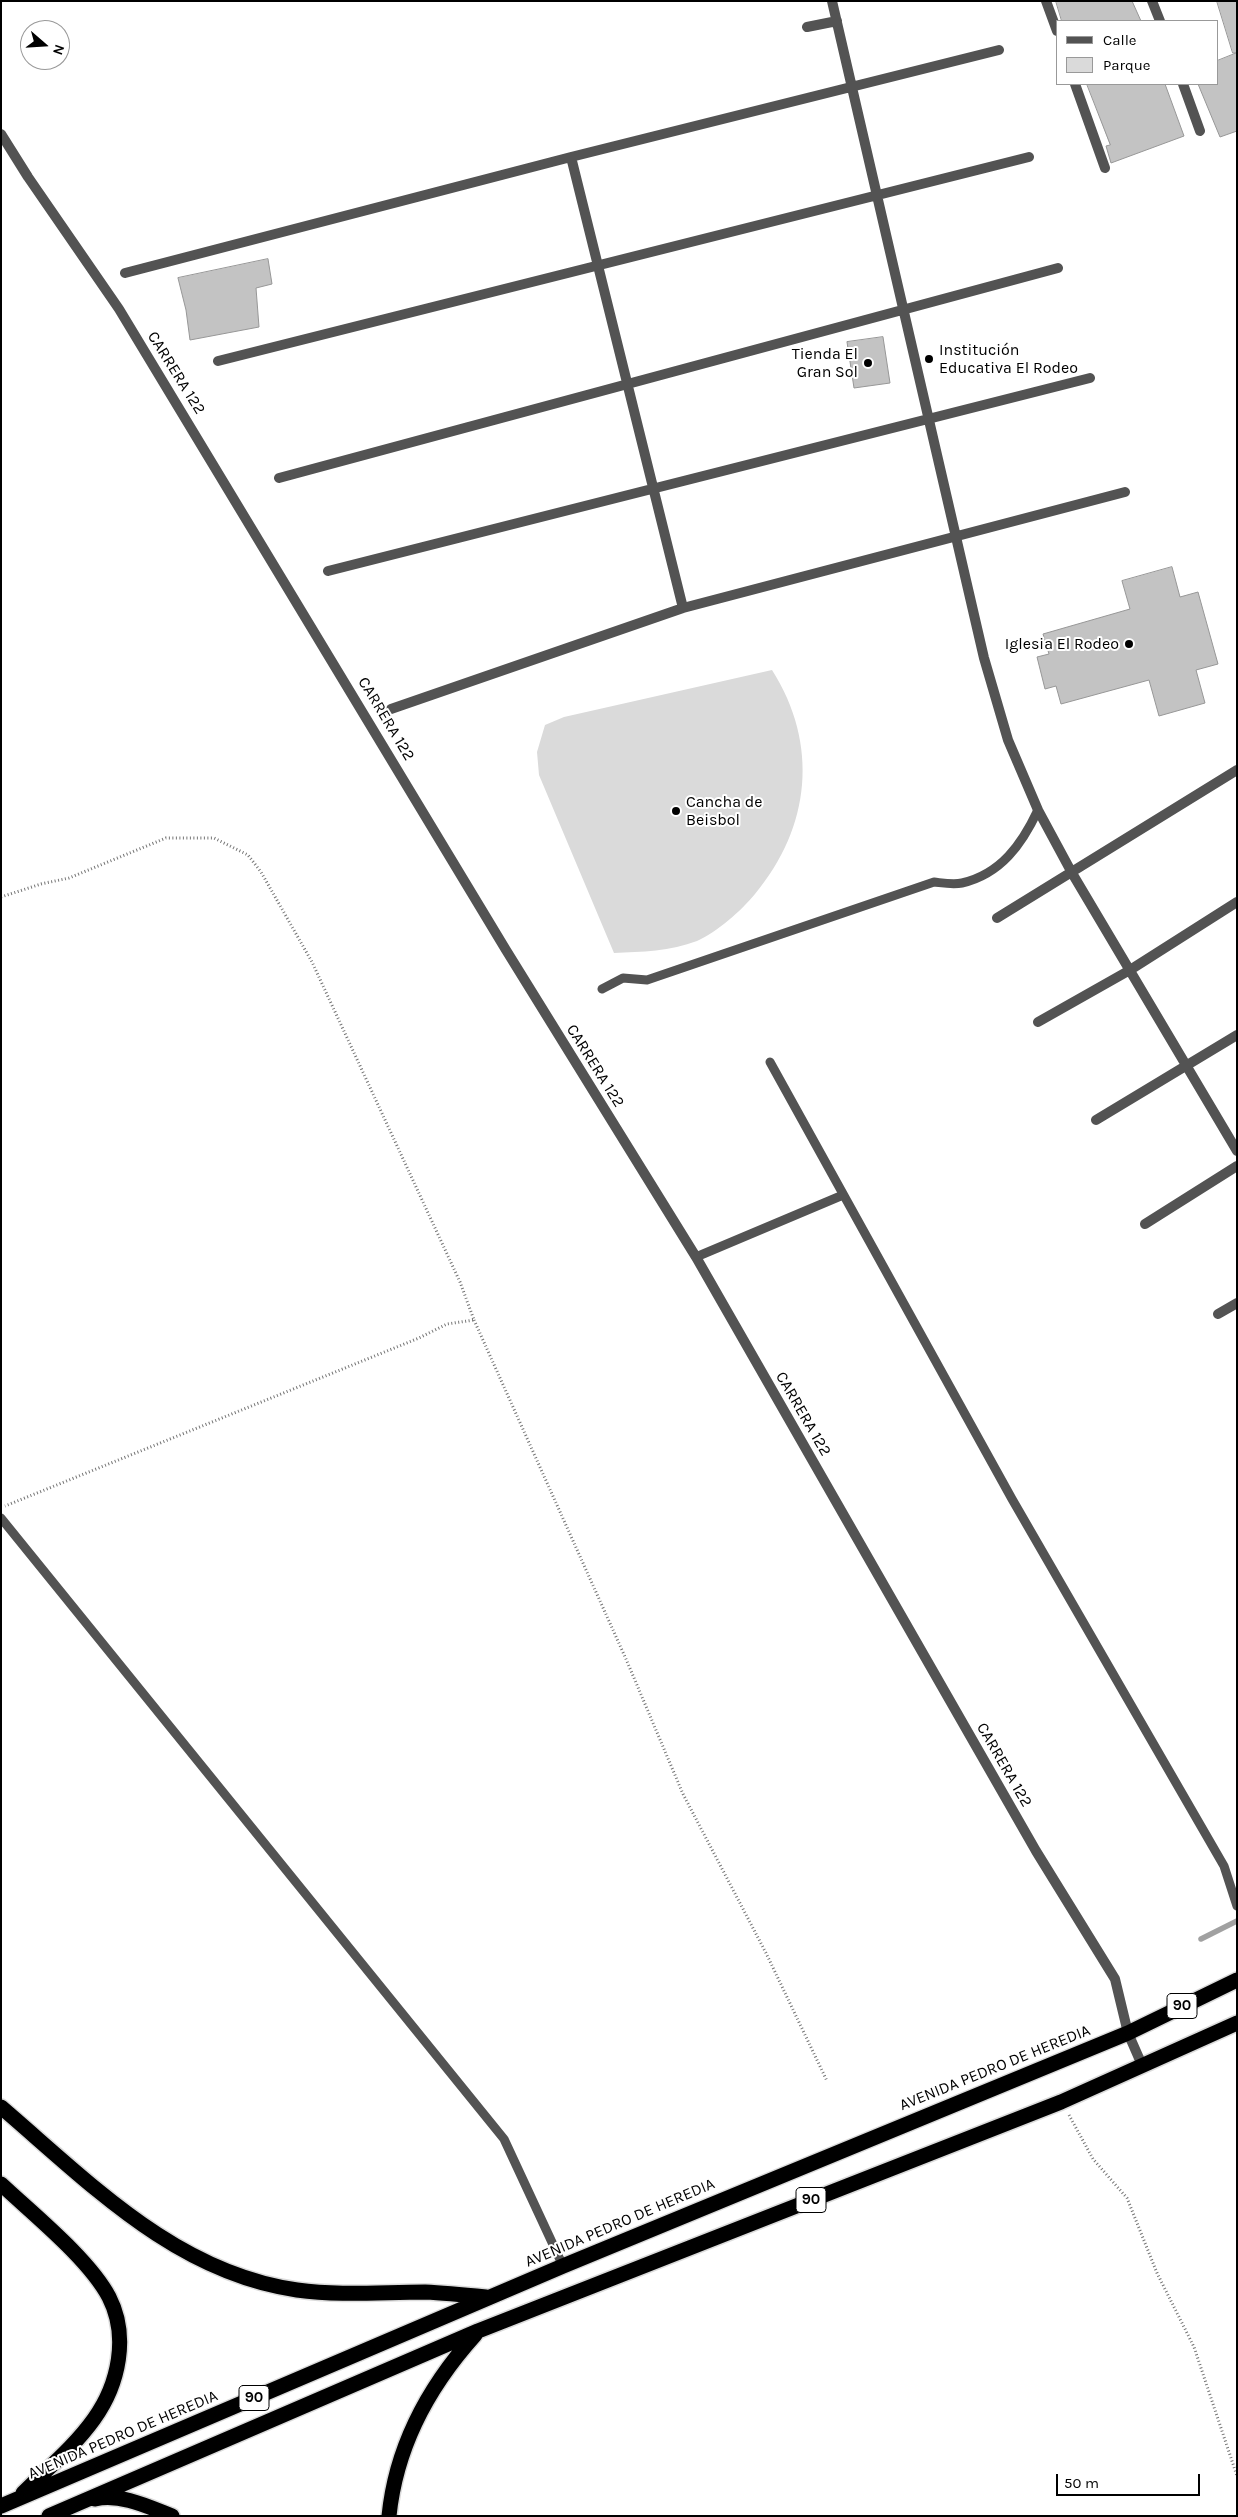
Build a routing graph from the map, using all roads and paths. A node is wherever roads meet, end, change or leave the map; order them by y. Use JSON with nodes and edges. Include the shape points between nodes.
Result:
{"nodes":[{"id":1,"x":832,"y":1,"type":"edge"},
{"id":2,"x":1046,"y":1,"type":"edge"},
{"id":3,"x":1152,"y":1,"type":"edge"},
{"id":4,"x":1160,"y":20,"type":"edge"},
{"id":5,"x":836,"y":21,"type":"junction"},
{"id":6,"x":807,"y":27,"type":"dead end"},
{"id":7,"x":1056,"y":28,"type":"edge"},
{"id":8,"x":999,"y":50,"type":"dead end"},
{"id":9,"x":1075,"y":85,"type":"edge"},
{"id":10,"x":1183,"y":85,"type":"edge"},
{"id":11,"x":852,"y":86,"type":"junction"},
{"id":12,"x":1200,"y":131,"type":"dead end"},
{"id":13,"x":1,"y":134,"type":"edge"},
{"id":14,"x":571,"y":157,"type":"junction"},
{"id":15,"x":1029,"y":157,"type":"dead end"},
{"id":16,"x":1105,"y":168,"type":"dead end"},
{"id":17,"x":877,"y":195,"type":"junction"},
{"id":18,"x":598,"y":266,"type":"junction"},
{"id":19,"x":1058,"y":268,"type":"dead end"},
{"id":20,"x":125,"y":273,"type":"dead end"},
{"id":21,"x":904,"y":310,"type":"junction"},
{"id":22,"x":218,"y":361,"type":"dead end"},
{"id":23,"x":1090,"y":378,"type":"dead end"},
{"id":24,"x":628,"y":384,"type":"junction"},
{"id":25,"x":929,"y":419,"type":"junction"},
{"id":26,"x":279,"y":478,"type":"dead end"},
{"id":27,"x":654,"y":488,"type":"junction"},
{"id":28,"x":1125,"y":492,"type":"dead end"},
{"id":29,"x":956,"y":537,"type":"junction"},
{"id":30,"x":328,"y":571,"type":"dead end"},
{"id":31,"x":683,"y":608,"type":"junction"},
{"id":32,"x":392,"y":709,"type":"dead end"},
{"id":33,"x":1237,"y":770,"type":"edge"},
{"id":34,"x":1038,"y":810,"type":"junction"},
{"id":35,"x":1072,"y":872,"type":"junction"},
{"id":36,"x":1,"y":897,"type":"edge"},
{"id":37,"x":1237,"y":902,"type":"edge"},
{"id":38,"x":997,"y":918,"type":"dead end"},
{"id":39,"x":1130,"y":970,"type":"junction"},
{"id":40,"x":602,"y":989,"type":"dead end"},
{"id":41,"x":1038,"y":1022,"type":"dead end"},
{"id":42,"x":1237,"y":1035,"type":"edge"},
{"id":43,"x":770,"y":1062,"type":"dead end"},
{"id":44,"x":1186,"y":1065,"type":"junction"},
{"id":45,"x":1096,"y":1120,"type":"dead end"},
{"id":46,"x":1237,"y":1151,"type":"edge"},
{"id":47,"x":1237,"y":1166,"type":"edge"},
{"id":48,"x":843,"y":1195,"type":"junction"},
{"id":49,"x":1146,"y":1224,"type":"dead end"},
{"id":50,"x":696,"y":1257,"type":"junction"},
{"id":51,"x":1237,"y":1303,"type":"edge"},
{"id":52,"x":1218,"y":1314,"type":"dead end"},
{"id":53,"x":474,"y":1320,"type":"junction"},
{"id":54,"x":1,"y":1507,"type":"edge"},
{"id":55,"x":1,"y":1518,"type":"edge"},
{"id":56,"x":1237,"y":1906,"type":"edge"},
{"id":57,"x":1237,"y":1980,"type":"edge"},
{"id":58,"x":1237,"y":2023,"type":"edge"},
{"id":59,"x":1128,"y":2032,"type":"junction"},
{"id":60,"x":1142,"y":2065,"type":"junction"},
{"id":61,"x":827,"y":2081,"type":"dead end"},
{"id":62,"x":1061,"y":2102,"type":"junction"},
{"id":63,"x":1,"y":2107,"type":"edge"},
{"id":64,"x":1,"y":2184,"type":"edge"},
{"id":65,"x":563,"y":2266,"type":"junction"},
{"id":66,"x":490,"y":2297,"type":"junction"},
{"id":67,"x":478,"y":2331,"type":"junction"},
{"id":68,"x":1237,"y":2476,"type":"edge"},
{"id":69,"x":18,"y":2499,"type":"junction"},
{"id":70,"x":79,"y":2503,"type":"junction"},
{"id":71,"x":1,"y":2506,"type":"edge"},
{"id":72,"x":49,"y":2516,"type":"edge"},
{"id":73,"x":172,"y":2516,"type":"edge"},
{"id":74,"x":389,"y":2516,"type":"edge"}],
"edges":[{"from":1,"to":5,"type":"street"},
{"from":2,"to":7,"type":"street"},
{"from":3,"to":4,"type":"street"},
{"from":5,"to":6,"type":"street"},
{"from":5,"to":11,"type":"street"},
{"from":8,"to":11,"type":"street"},
{"from":9,"to":16,"type":"street"},
{"from":10,"to":12,"type":"street"},
{"from":11,"to":14,"type":"street"},
{"from":11,"to":17,"type":"street"},
{"from":13,"to":50,"type":"street","name":"CARRERA 122","via":[[124,317],[506,950]]},
{"from":14,"to":18,"type":"street"},
{"from":14,"to":20,"type":"street"},
{"from":15,"to":17,"type":"street"},
{"from":17,"to":18,"type":"street"},
{"from":17,"to":21,"type":"street"},
{"from":18,"to":22,"type":"street"},
{"from":18,"to":24,"type":"street"},
{"from":19,"to":21,"type":"street"},
{"from":21,"to":24,"type":"street"},
{"from":21,"to":25,"type":"street"},
{"from":23,"to":25,"type":"street"},
{"from":24,"to":26,"type":"street"},
{"from":24,"to":27,"type":"street"},
{"from":25,"to":27,"type":"street"},
{"from":25,"to":29,"type":"street"},
{"from":27,"to":30,"type":"street"},
{"from":27,"to":31,"type":"street"},
{"from":28,"to":29,"type":"street"},
{"from":29,"to":31,"type":"street"},
{"from":29,"to":34,"type":"street","via":[[984,658],[1008,740]]},
{"from":31,"to":32,"type":"street"},
{"from":33,"to":35,"type":"street"},
{"from":34,"to":35,"type":"street"},
{"from":34,"to":40,"type":"lane","via":[[1025,838],[1007,859],[988,873],[960,883],[934,882],[647,980],[623,978]]},
{"from":35,"to":38,"type":"street"},
{"from":35,"to":39,"type":"street"},
{"from":36,"to":53,"type":"path","via":[[69,878],[166,838],[214,838],[248,855],[312,962],[460,1282]]},
{"from":37,"to":39,"type":"street"},
{"from":39,"to":41,"type":"street"},
{"from":39,"to":44,"type":"street"},
{"from":42,"to":44,"type":"street"},
{"from":43,"to":48,"type":"lane"},
{"from":44,"to":45,"type":"street"},
{"from":44,"to":46,"type":"street"},
{"from":47,"to":49,"type":"street"},
{"from":48,"to":50,"type":"lane"},
{"from":48,"to":56,"type":"lane","via":[[1012,1499],[1224,1866]]},
{"from":50,"to":59,"type":"street","name":"CARRERA 122","via":[[1036,1851],[1115,1979]]},
{"from":51,"to":52,"type":"street"},
{"from":53,"to":54,"type":"path","via":[[447,1324]]},
{"from":53,"to":61,"type":"path","via":[[683,1794],[766,1953]]},
{"from":55,"to":65,"type":"lane","via":[[504,2139]]},
{"from":57,"to":59,"type":"highway","name":"AVENIDA PEDRO DE HEREDIA","number":"90"},
{"from":58,"to":60,"type":"highway","number":"90"},
{"from":59,"to":60,"type":"street","name":"CARRERA 122"},
{"from":59,"to":65,"type":"highway","name":"AVENIDA PEDRO DE HEREDIA","number":"90"},
{"from":60,"to":62,"type":"highway","number":"90"},
{"from":62,"to":67,"type":"highway","number":"90"},
{"from":62,"to":68,"type":"path","via":[[1094,2159],[1127,2198],[1157,2274],[1194,2347]]},
{"from":63,"to":66,"type":"highway","via":[[130,2217],[206,2264],[253,2282],[297,2290],[352,2295],[426,2292]]},
{"from":64,"to":69,"type":"highway","via":[[91,2271],[109,2297],[119,2327],[119,2359],[111,2388],[95,2418],[74,2444]]},
{"from":65,"to":66,"type":"highway","name":"AVENIDA PEDRO DE HEREDIA","number":"90"},
{"from":66,"to":69,"type":"highway","name":"AVENIDA PEDRO DE HEREDIA","number":"90"},
{"from":67,"to":70,"type":"highway","number":"90"},
{"from":67,"to":74,"type":"highway","via":[[448,2368],[414,2426],[398,2462]]},
{"from":69,"to":71,"type":"highway","number":"90"},
{"from":70,"to":72,"type":"highway","number":"90"},
{"from":70,"to":73,"type":"highway","via":[[100,2498],[119,2499]]}]}
